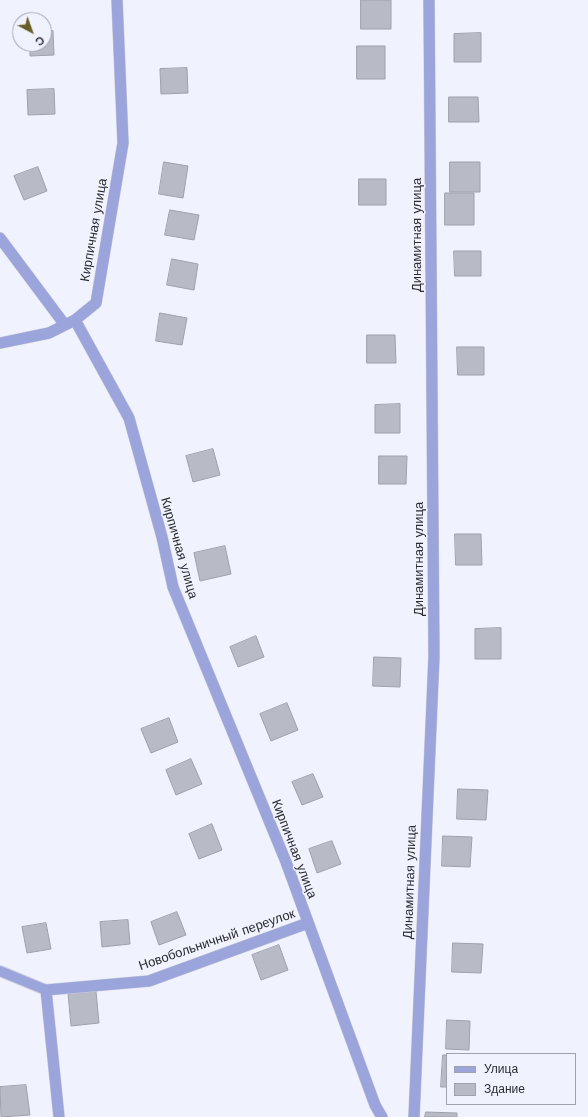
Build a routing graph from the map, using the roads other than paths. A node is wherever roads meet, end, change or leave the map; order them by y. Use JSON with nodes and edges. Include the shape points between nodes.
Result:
{"nodes":[{"id":1,"x":117,"y":0,"type":"edge"},
{"id":2,"x":429,"y":0,"type":"edge"},
{"id":3,"x":0,"y":238,"type":"edge"},
{"id":4,"x":75,"y":320,"type":"junction"},
{"id":5,"x":65,"y":325,"type":"junction"},
{"id":6,"x":0,"y":343,"type":"edge"},
{"id":7,"x":308,"y":923,"type":"junction"},
{"id":8,"x":0,"y":971,"type":"edge"},
{"id":9,"x":46,"y":990,"type":"junction"},
{"id":10,"x":59,"y":1117,"type":"edge"},
{"id":11,"x":382,"y":1117,"type":"edge"},
{"id":12,"x":414,"y":1117,"type":"edge"}],
"edges":[{"from":1,"to":4,"type":"street","name":"Кирпичная улица","via":[[123,143],[96,303]]},
{"from":2,"to":12,"type":"street","name":"Динамитная улица","via":[[434,656]]},
{"from":3,"to":5,"type":"street"},
{"from":4,"to":5,"type":"street"},
{"from":4,"to":7,"type":"street","name":"Кирпичная улица","via":[[129,418],[173,587],[283,855]]},
{"from":5,"to":6,"type":"street","via":[[49,333]]},
{"from":7,"to":9,"type":"street","name":"Новобольничный переулок","via":[[149,981]]},
{"from":7,"to":11,"type":"street","name":"Кирпичная улица","via":[[375,1105]]},
{"from":8,"to":9,"type":"lane"},
{"from":9,"to":10,"type":"street"}]}
